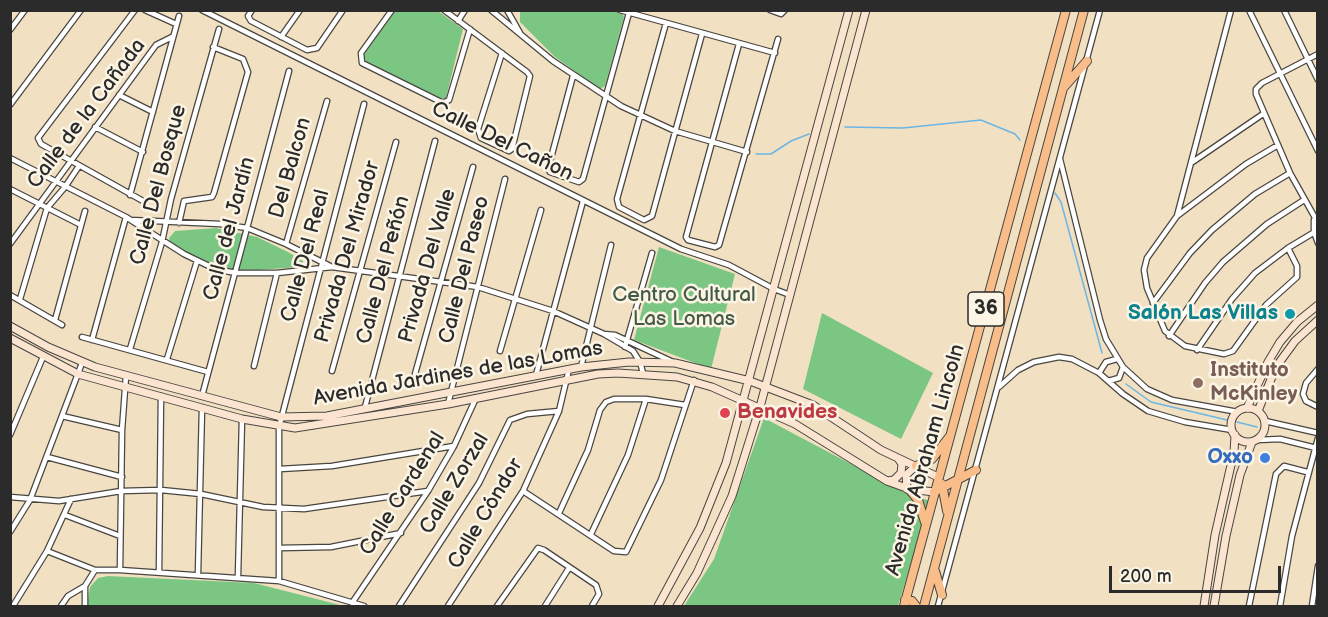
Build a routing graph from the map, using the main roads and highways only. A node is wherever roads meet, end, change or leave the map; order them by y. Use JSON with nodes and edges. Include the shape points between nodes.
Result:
{"nodes":[{"id":1,"x":1066,"y":10,"type":"edge"},
{"id":2,"x":1084,"y":10,"type":"edge"},
{"id":3,"x":1087,"y":61,"type":"road end"},
{"id":4,"x":1063,"y":88,"type":"junction"},
{"id":5,"x":953,"y":433,"type":"junction"},
{"id":6,"x":916,"y":466,"type":"road end"},
{"id":7,"x":976,"y":470,"type":"road end"},
{"id":8,"x":938,"y":477,"type":"junction"},
{"id":9,"x":957,"y":479,"type":"junction"},
{"id":10,"x":943,"y":488,"type":"junction"},
{"id":11,"x":908,"y":489,"type":"road end"},
{"id":12,"x":934,"y":492,"type":"junction"},
{"id":13,"x":948,"y":515,"type":"junction"},
{"id":14,"x":926,"y":526,"type":"junction"},
{"id":15,"x":934,"y":569,"type":"junction"},
{"id":16,"x":942,"y":595,"type":"road end"},
{"id":17,"x":904,"y":603,"type":"edge"},
{"id":18,"x":916,"y":606,"type":"edge"},
{"id":19,"x":924,"y":606,"type":"edge"}],
"edges":[{"from":1,"to":5,"type":"main road","name":"Avenida Abraham Lincoln","number":"36"},
{"from":2,"to":4,"type":"main road","number":"36"},
{"from":3,"to":4,"type":"main road"},
{"from":4,"to":9,"type":"main road","number":"36"},
{"from":5,"to":6,"type":"main road","via":[[932,459]]},
{"from":5,"to":8,"type":"main road","name":"Avenida Abraham Lincoln","number":"36"},
{"from":7,"to":9,"type":"main road"},
{"from":8,"to":10,"type":"main road"},
{"from":8,"to":12,"type":"main road","name":"Avenida Abraham Lincoln","number":"36"},
{"from":9,"to":10,"type":"main road"},
{"from":9,"to":13,"type":"main road","number":"36"},
{"from":10,"to":12,"type":"main road"},
{"from":10,"to":13,"type":"main road"},
{"from":11,"to":14,"type":"main road","via":[[918,500]]},
{"from":12,"to":14,"type":"main road","name":"Avenida Abraham Lincoln","number":"36"},
{"from":13,"to":15,"type":"main road","number":"36"},
{"from":14,"to":17,"type":"main road","name":"Avenida Abraham Lincoln","number":"36"},
{"from":15,"to":16,"type":"main road"},
{"from":15,"to":19,"type":"main road","number":"36"},
{"from":17,"to":18,"type":"main road","via":[[912,601]]}]}
